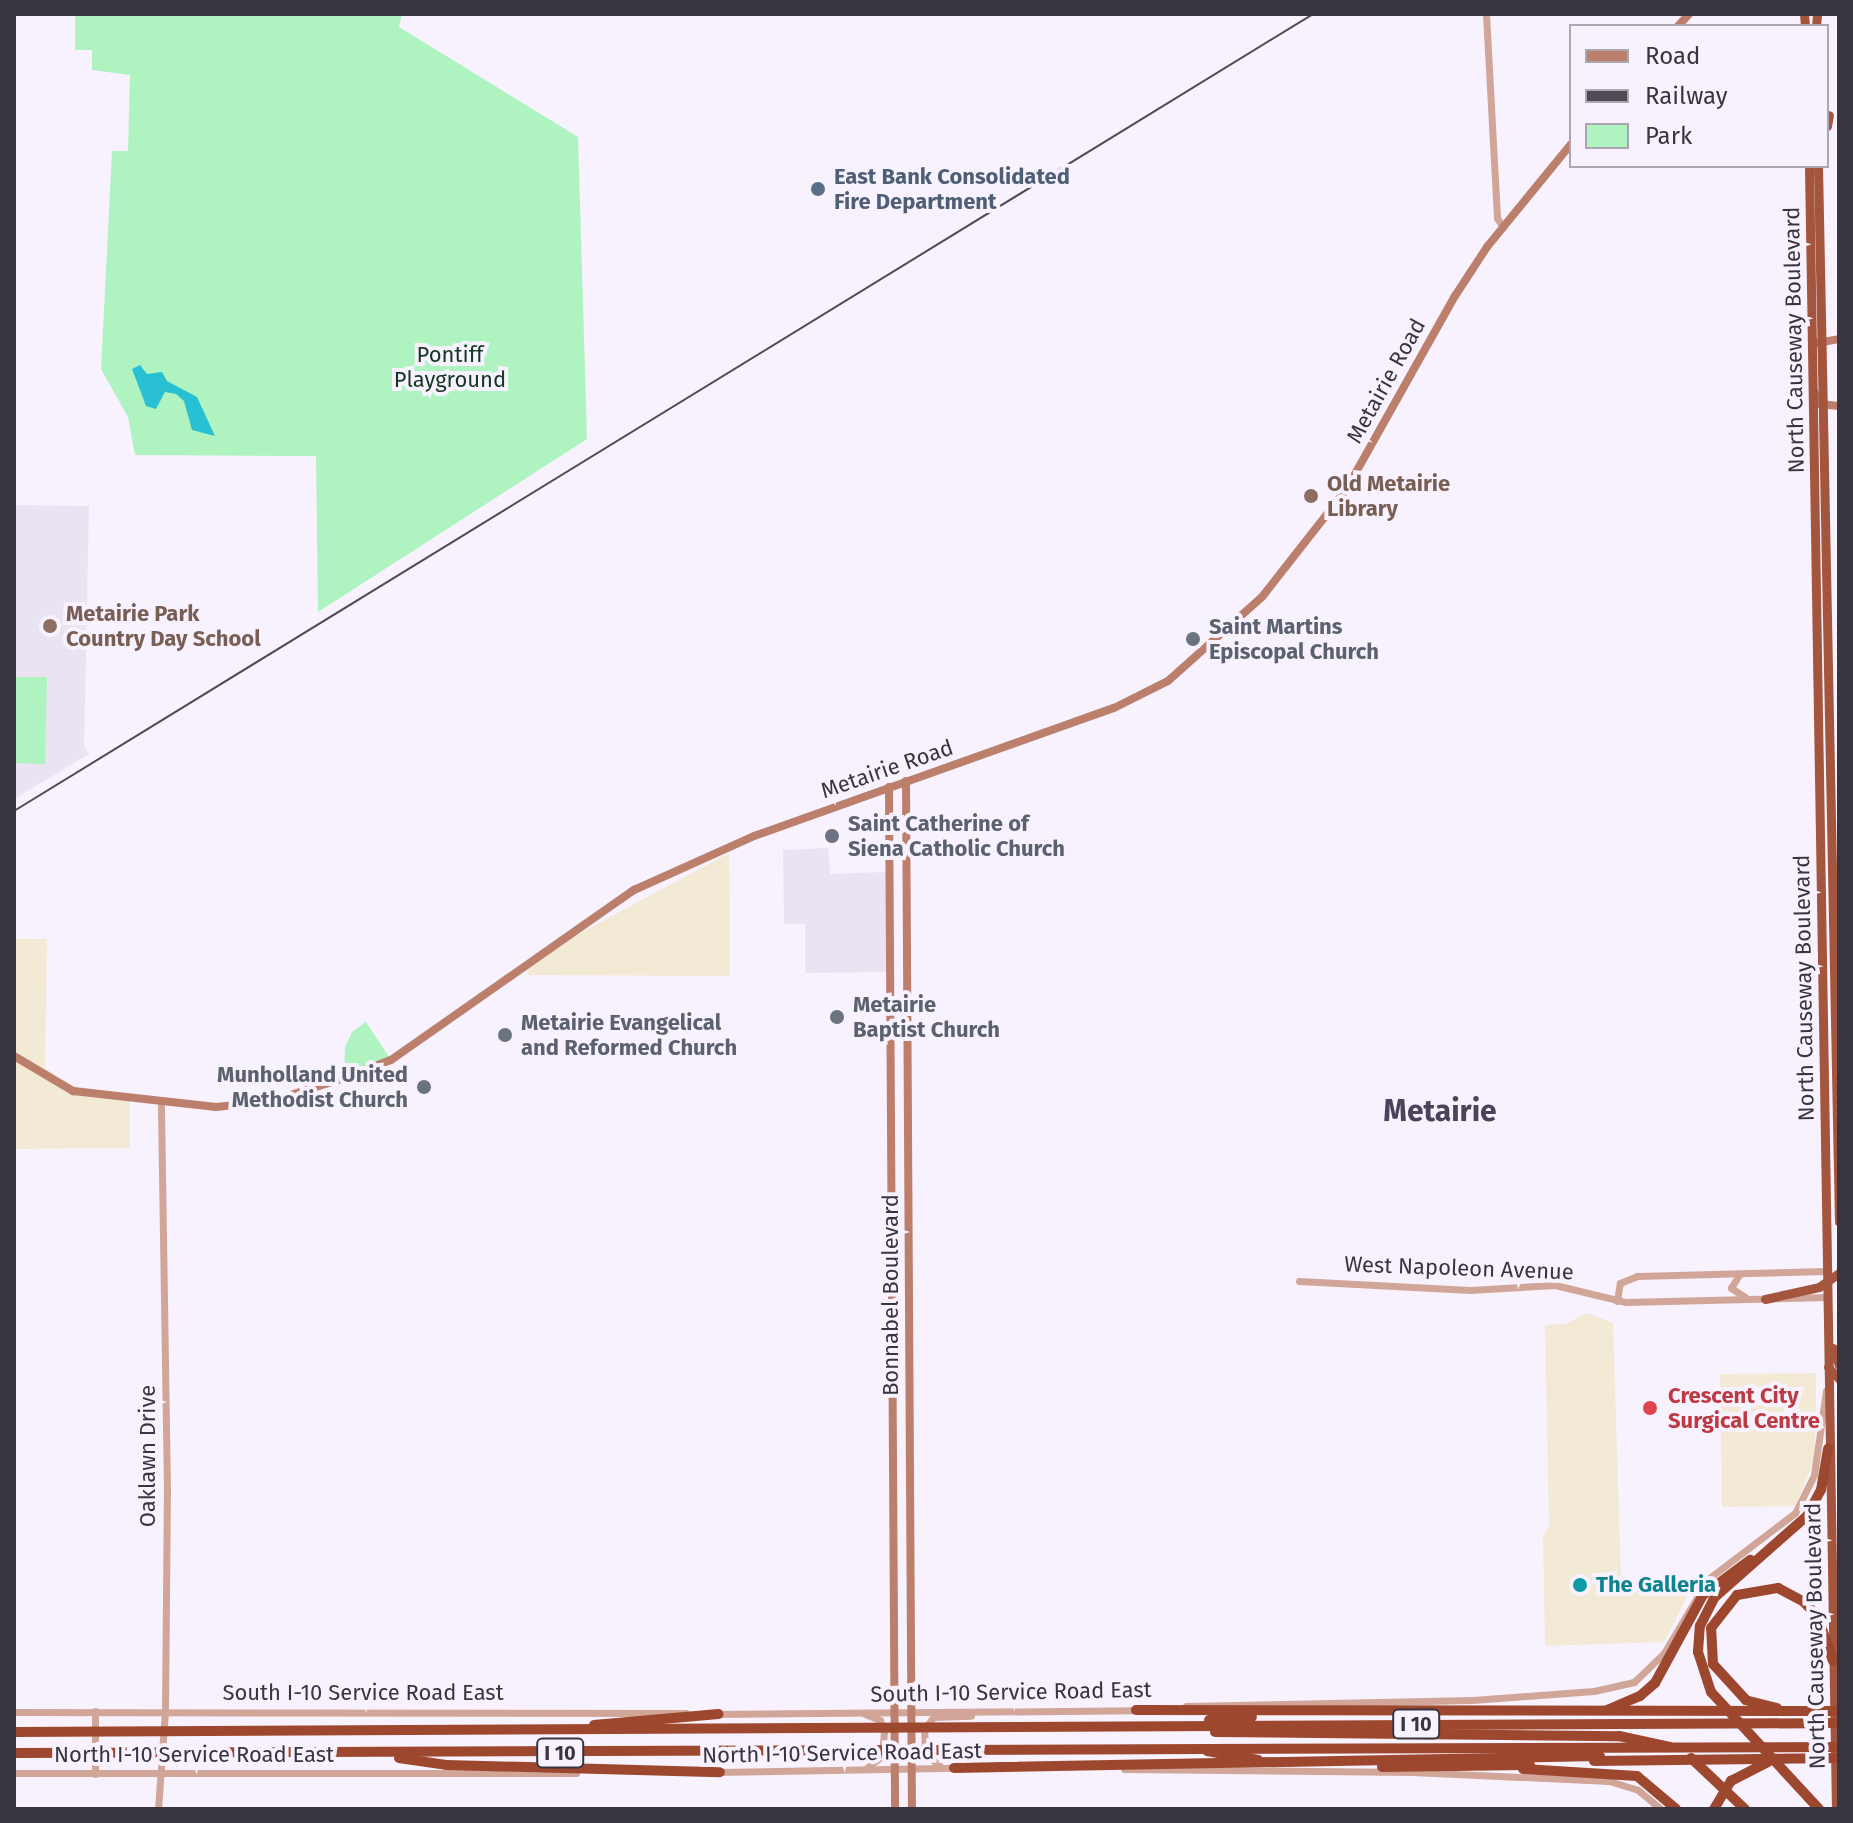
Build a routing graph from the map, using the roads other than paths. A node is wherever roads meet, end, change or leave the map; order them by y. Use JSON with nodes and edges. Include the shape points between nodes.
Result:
{"nodes":[{"id":1,"x":1486,"y":14,"type":"edge"},
{"id":2,"x":1569,"y":146,"type":"edge"},
{"id":3,"x":1816,"y":168,"type":"edge"},
{"id":4,"x":1816,"y":168,"type":"edge"},
{"id":5,"x":1503,"y":227,"type":"junction"},
{"id":6,"x":1839,"y":339,"type":"edge"},
{"id":7,"x":1821,"y":340,"type":"junction"},
{"id":8,"x":1812,"y":354,"type":"junction"},
{"id":9,"x":1813,"y":382,"type":"junction"},
{"id":10,"x":1822,"y":406,"type":"junction"},
{"id":11,"x":1839,"y":406,"type":"edge"},
{"id":12,"x":906,"y":781,"type":"junction"},
{"id":13,"x":889,"y":787,"type":"junction"},
{"id":14,"x":14,"y":1056,"type":"edge"},
{"id":15,"x":161,"y":1102,"type":"junction"},
{"id":16,"x":1839,"y":1222,"type":"edge"},
{"id":17,"x":1826,"y":1271,"type":"junction"},
{"id":18,"x":1839,"y":1272,"type":"edge"},
{"id":19,"x":1739,"y":1275,"type":"junction"},
{"id":20,"x":1299,"y":1281,"type":"dead end"},
{"id":21,"x":1827,"y":1283,"type":"junction"},
{"id":22,"x":1839,"y":1287,"type":"edge"},
{"id":23,"x":1839,"y":1296,"type":"edge"},
{"id":24,"x":1827,"y":1297,"type":"junction"},
{"id":25,"x":1760,"y":1299,"type":"junction"},
{"id":26,"x":1617,"y":1301,"type":"junction"},
{"id":27,"x":1827,"y":1314,"type":"junction"},
{"id":28,"x":1839,"y":1365,"type":"edge"},
{"id":29,"x":1828,"y":1367,"type":"junction"},
{"id":30,"x":1839,"y":1379,"type":"edge"},
{"id":31,"x":1828,"y":1385,"type":"junction"},
{"id":32,"x":1828,"y":1449,"type":"junction"},
{"id":33,"x":1788,"y":1537,"type":"junction"},
{"id":34,"x":1833,"y":1661,"type":"junction"},
{"id":35,"x":1136,"y":1710,"type":"junction"},
{"id":36,"x":95,"y":1711,"type":"junction"},
{"id":37,"x":165,"y":1711,"type":"junction"},
{"id":38,"x":1807,"y":1711,"type":"junction"},
{"id":39,"x":1839,"y":1711,"type":"edge"},
{"id":40,"x":14,"y":1712,"type":"edge"},
{"id":41,"x":862,"y":1712,"type":"junction"},
{"id":42,"x":1001,"y":1712,"type":"junction"},
{"id":43,"x":1350,"y":1712,"type":"junction"},
{"id":44,"x":896,"y":1713,"type":"junction"},
{"id":45,"x":912,"y":1713,"type":"junction"},
{"id":46,"x":1581,"y":1713,"type":"junction"},
{"id":47,"x":719,"y":1714,"type":"junction"},
{"id":48,"x":1839,"y":1723,"type":"edge"},
{"id":49,"x":1138,"y":1728,"type":"junction"},
{"id":50,"x":14,"y":1732,"type":"edge"},
{"id":51,"x":513,"y":1732,"type":"junction"},
{"id":52,"x":1198,"y":1747,"type":"junction"},
{"id":53,"x":1839,"y":1747,"type":"edge"},
{"id":54,"x":1633,"y":1749,"type":"junction"},
{"id":55,"x":14,"y":1753,"type":"edge"},
{"id":56,"x":381,"y":1754,"type":"junction"},
{"id":57,"x":1777,"y":1758,"type":"junction"},
{"id":58,"x":1839,"y":1758,"type":"edge"},
{"id":59,"x":1497,"y":1767,"type":"junction"},
{"id":60,"x":942,"y":1768,"type":"junction"},
{"id":61,"x":954,"y":1768,"type":"junction"},
{"id":62,"x":895,"y":1769,"type":"junction"},
{"id":63,"x":912,"y":1769,"type":"junction"},
{"id":64,"x":862,"y":1770,"type":"junction"},
{"id":65,"x":720,"y":1772,"type":"junction"},
{"id":66,"x":14,"y":1773,"type":"edge"},
{"id":67,"x":95,"y":1774,"type":"junction"},
{"id":68,"x":158,"y":1774,"type":"junction"},
{"id":69,"x":1599,"y":1776,"type":"junction"},
{"id":70,"x":158,"y":1809,"type":"edge"},
{"id":71,"x":895,"y":1809,"type":"edge"},
{"id":72,"x":912,"y":1809,"type":"edge"},
{"id":73,"x":1661,"y":1809,"type":"edge"},
{"id":74,"x":1669,"y":1809,"type":"edge"},
{"id":75,"x":1676,"y":1809,"type":"edge"},
{"id":76,"x":1714,"y":1809,"type":"edge"},
{"id":77,"x":1745,"y":1809,"type":"edge"},
{"id":78,"x":1819,"y":1809,"type":"edge"},
{"id":79,"x":1836,"y":1809,"type":"edge"}],
"edges":[{"from":1,"to":5,"type":"street","via":[[1497,218]]},
{"from":2,"to":5,"type":"main road","name":"Metairie Road"},
{"from":3,"to":7,"type":"highway","name":"North Causeway Boulevard"},
{"from":4,"to":8,"type":"highway","name":"North Causeway Boulevard"},
{"from":5,"to":12,"type":"main road","name":"Metairie Road","via":[[1424,346],[1346,490],[1274,584],[1219,637],[1168,681],[1114,708]]},
{"from":6,"to":7,"type":"main road"},
{"from":7,"to":8,"type":"main road"},
{"from":7,"to":10,"type":"highway","name":"North Causeway Boulevard"},
{"from":8,"to":9,"type":"highway","name":"North Causeway Boulevard"},
{"from":9,"to":10,"type":"main road"},
{"from":9,"to":17,"type":"highway","name":"North Causeway Boulevard"},
{"from":10,"to":11,"type":"main road"},
{"from":10,"to":16,"type":"highway","name":"North Causeway Boulevard"},
{"from":12,"to":13,"type":"main road","name":"Metairie Road"},
{"from":12,"to":45,"type":"main road","name":"Bonnabel Boulevard"},
{"from":13,"to":15,"type":"main road","name":"Metairie Road","via":[[728,847],[634,890],[383,1064],[252,1105]]},
{"from":13,"to":44,"type":"main road","name":"Bonnabel Boulevard"},
{"from":14,"to":15,"type":"main road","name":"Metairie Road","via":[[73,1091]]},
{"from":15,"to":37,"type":"street","name":"Oaklawn Drive"},
{"from":17,"to":18,"type":"main road"},
{"from":17,"to":19,"type":"street"},
{"from":17,"to":21,"type":"highway","name":"North Causeway Boulevard"},
{"from":18,"to":21,"type":"highway"},
{"from":19,"to":25,"type":"street","via":[[1731,1284],[1734,1293]]},
{"from":19,"to":26,"type":"street","via":[[1625,1279]]},
{"from":20,"to":26,"type":"street","name":"West Napoleon Avenue","via":[[1470,1290],[1555,1285]]},
{"from":21,"to":24,"type":"highway","name":"North Causeway Boulevard"},
{"from":21,"to":25,"type":"highway"},
{"from":22,"to":24,"type":"highway"},
{"from":23,"to":24,"type":"main road","name":"West Napoleon Avenue"},
{"from":24,"to":25,"type":"street","name":"West Napoleon Avenue"},
{"from":24,"to":27,"type":"highway","name":"North Causeway Boulevard"},
{"from":25,"to":26,"type":"street","name":"West Napoleon Avenue"},
{"from":27,"to":28,"type":"highway"},
{"from":27,"to":29,"type":"highway","name":"North Causeway Boulevard"},
{"from":29,"to":30,"type":"highway"},
{"from":29,"to":31,"type":"highway","name":"North Causeway Boulevard"},
{"from":31,"to":32,"type":"highway","name":"North Causeway Boulevard"},
{"from":31,"to":35,"type":"street","name":"South I-10 Service Road East","via":[[1814,1475],[1795,1513],[1708,1579],[1647,1673],[1619,1688],[1473,1700],[1234,1703]]},
{"from":32,"to":33,"type":"highway","via":[[1821,1490]]},
{"from":32,"to":34,"type":"highway","name":"North Causeway Boulevard"},
{"from":33,"to":46,"type":"highway","via":[[1703,1595],[1666,1669],[1640,1696],[1621,1706]]},
{"from":33,"to":78,"type":"highway","via":[[1715,1597],[1700,1626],[1698,1643],[1711,1692]]},
{"from":34,"to":38,"type":"highway","via":[[1818,1617],[1793,1596],[1762,1587],[1737,1595],[1720,1610],[1709,1642],[1720,1677],[1746,1700]]},
{"from":34,"to":79,"type":"highway","name":"North Causeway Boulevard"},
{"from":35,"to":42,"type":"street","name":"South I-10 Service Road East"},
{"from":35,"to":43,"type":"highway"},
{"from":36,"to":37,"type":"street","name":"South I-10 Service Road East"},
{"from":36,"to":40,"type":"street","name":"South I-10 Service Road East"},
{"from":36,"to":67,"type":"street"},
{"from":37,"to":47,"type":"street","name":"South I-10 Service Road East"},
{"from":37,"to":68,"type":"street","name":"Oaklawn Drive"},
{"from":38,"to":39,"type":"highway"},
{"from":38,"to":46,"type":"highway"},
{"from":41,"to":44,"type":"street","name":"South I-10 Service Road East"},
{"from":41,"to":47,"type":"street","name":"South I-10 Service Road East"},
{"from":41,"to":64,"type":"street","via":[[880,1720],[884,1732],[882,1756]]},
{"from":42,"to":45,"type":"street","name":"South I-10 Service Road East"},
{"from":42,"to":60,"type":"street","via":[[933,1717],[924,1730],[925,1753]]},
{"from":43,"to":46,"type":"highway"},
{"from":43,"to":49,"type":"highway"},
{"from":44,"to":45,"type":"street","name":"South I-10 Service Road East"},
{"from":44,"to":62,"type":"main road","name":"Bonnabel Boulevard"},
{"from":45,"to":63,"type":"main road","name":"Bonnabel Boulevard"},
{"from":47,"to":51,"type":"highway"},
{"from":48,"to":49,"type":"highway","number":"I 10"},
{"from":49,"to":51,"type":"highway","number":"I 10"},
{"from":49,"to":77,"type":"highway","via":[[1411,1738],[1645,1739],[1687,1756]]},
{"from":50,"to":51,"type":"highway","number":"I 10"},
{"from":52,"to":54,"type":"highway","number":"I 10"},
{"from":52,"to":56,"type":"highway","number":"I 10"},
{"from":52,"to":59,"type":"highway","via":[[1221,1756],[1292,1764]]},
{"from":53,"to":54,"type":"highway","number":"I 10"},
{"from":54,"to":61,"type":"highway","via":[[1616,1755],[1484,1759]]},
{"from":55,"to":56,"type":"highway","number":"I 10"},
{"from":56,"to":65,"type":"highway","via":[[447,1765]]},
{"from":57,"to":58,"type":"highway"},
{"from":57,"to":59,"type":"highway"},
{"from":57,"to":76,"type":"highway","via":[[1731,1781]]},
{"from":59,"to":69,"type":"highway"},
{"from":60,"to":61,"type":"street","name":"North I-10 Service Road East"},
{"from":60,"to":63,"type":"street","name":"North I-10 Service Road East"},
{"from":61,"to":69,"type":"street","name":"North I-10 Service Road East"},
{"from":62,"to":63,"type":"street","name":"North I-10 Service Road East"},
{"from":62,"to":64,"type":"street","name":"North I-10 Service Road East"},
{"from":62,"to":71,"type":"main road","name":"Bonnabel Boulevard"},
{"from":63,"to":72,"type":"main road","name":"Bonnabel Boulevard"},
{"from":64,"to":65,"type":"street","name":"North I-10 Service Road East"},
{"from":65,"to":68,"type":"street","name":"North I-10 Service Road East"},
{"from":66,"to":67,"type":"street","name":"North I-10 Service Road East"},
{"from":67,"to":68,"type":"street","name":"North I-10 Service Road East"},
{"from":68,"to":70,"type":"street","name":"Oaklawn Drive"},
{"from":69,"to":73,"type":"street","name":"North I-10 Service Road East","via":[[1638,1790]]},
{"from":69,"to":74,"type":"highway","via":[[1641,1784]]},
{"from":69,"to":75,"type":"highway","via":[[1637,1776]]}]}
